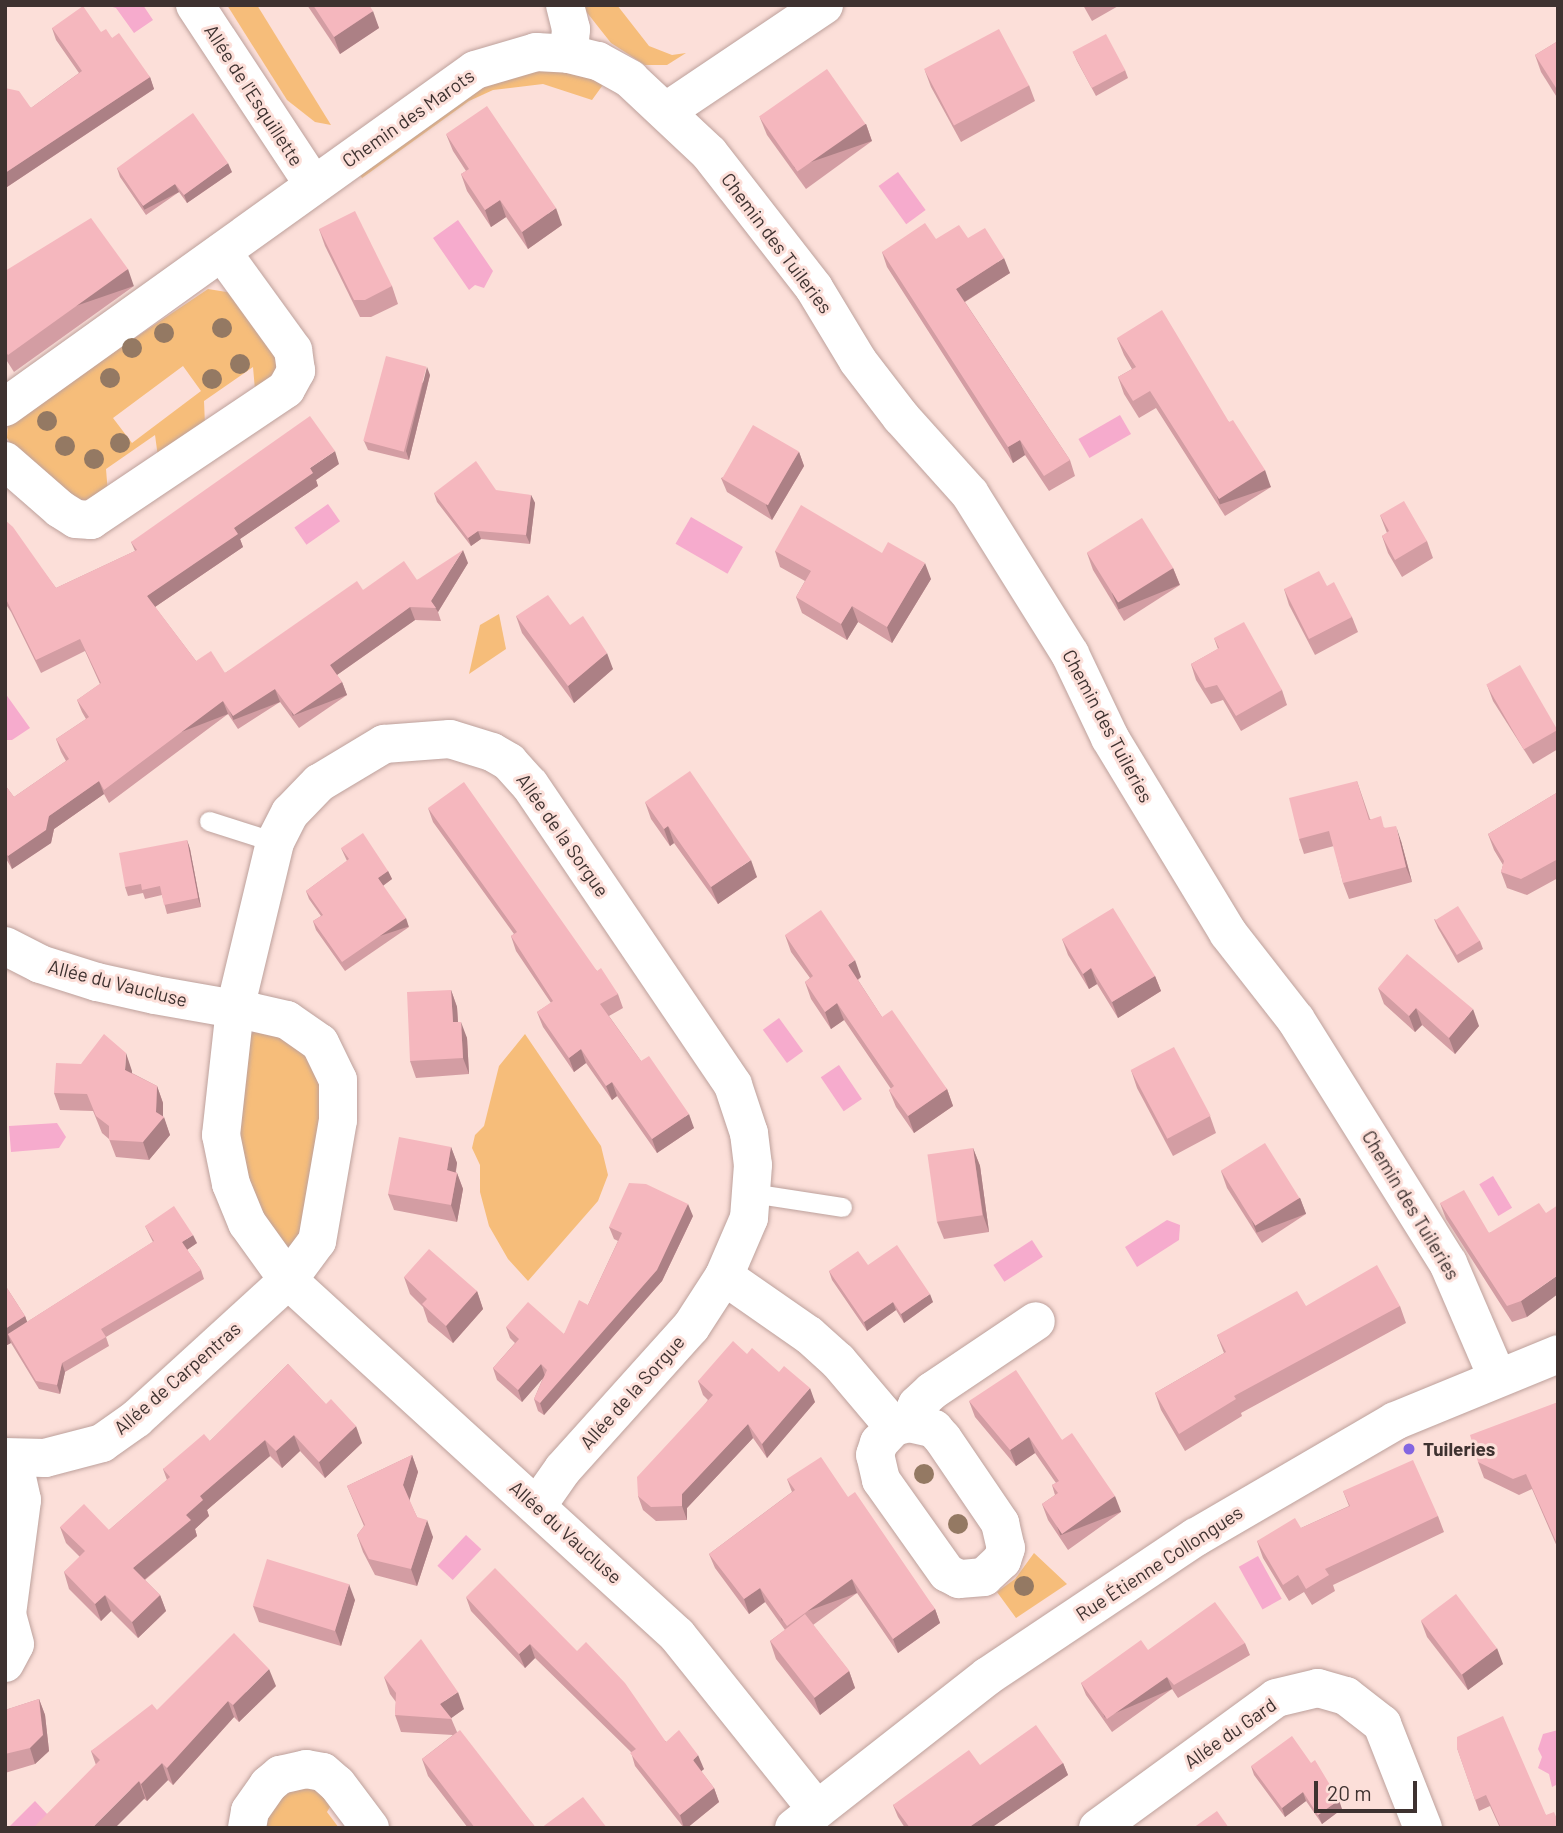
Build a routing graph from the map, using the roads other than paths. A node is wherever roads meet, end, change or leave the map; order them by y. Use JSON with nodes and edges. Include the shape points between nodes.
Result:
{"nodes":[{"id":1,"x":195,"y":5,"type":"edge"},
{"id":2,"x":565,"y":5,"type":"edge"},
{"id":3,"x":824,"y":5,"type":"edge"},
{"id":4,"x":569,"y":54,"type":"junction"},
{"id":5,"x":668,"y":110,"type":"junction"},
{"id":6,"x":313,"y":184,"type":"junction"},
{"id":7,"x":222,"y":252,"type":"junction"},
{"id":8,"x":5,"y":407,"type":"edge"},
{"id":9,"x":5,"y":461,"type":"edge"},
{"id":10,"x":209,"y":821,"type":"dead end"},
{"id":11,"x":275,"y":842,"type":"junction"},
{"id":12,"x":5,"y":946,"type":"edge"},
{"id":13,"x":234,"y":1009,"type":"junction"},
{"id":14,"x":752,"y":1193,"type":"junction"},
{"id":15,"x":842,"y":1207,"type":"dead end"},
{"id":16,"x":724,"y":1276,"type":"junction"},
{"id":17,"x":288,"y":1280,"type":"junction"},
{"id":18,"x":1037,"y":1321,"type":"dead end"},
{"id":19,"x":1558,"y":1354,"type":"edge"},
{"id":20,"x":1497,"y":1377,"type":"junction"},
{"id":21,"x":8,"y":1465,"type":"edge"},
{"id":22,"x":537,"y":1506,"type":"junction"},
{"id":23,"x":5,"y":1663,"type":"edge"},
{"id":24,"x":806,"y":1819,"type":"edge"},
{"id":25,"x":247,"y":1828,"type":"edge"},
{"id":26,"x":370,"y":1828,"type":"edge"},
{"id":27,"x":1098,"y":1828,"type":"edge"},
{"id":28,"x":1423,"y":1828,"type":"edge"}],
"edges":[{"from":1,"to":6,"type":"street","name":"Allée de l'Esquillette"},
{"from":2,"to":4,"type":"street","via":[[571,29]]},
{"from":3,"to":5,"type":"street"},
{"from":4,"to":5,"type":"street","name":"Chemin des Marots","via":[[598,61],[630,79]]},
{"from":4,"to":6,"type":"street","name":"Chemin des Marots","via":[[526,54],[475,71]]},
{"from":5,"to":20,"type":"street","name":"Chemin des Tuileries","via":[[709,153],[814,288],[858,361],[901,417],[970,494],[1070,654],[1110,738],[1228,933],[1296,1020],[1448,1263]]},
{"from":6,"to":7,"type":"street","name":"Chemin des Marots"},
{"from":7,"to":8,"type":"street","name":"Chemin des Marots"},
{"from":7,"to":9,"type":"street","via":[[293,350],[296,371],[286,389],[91,520],[65,512]]},
{"from":10,"to":11,"type":"lane"},
{"from":11,"to":13,"type":"street","name":"Allée de la Sorgue"},
{"from":11,"to":14,"type":"street","name":"Allée de la Sorgue","via":[[290,813],[318,783],[384,744],[450,739],[509,762],[530,785],[733,1085],[749,1133]]},
{"from":12,"to":13,"type":"street","name":"Allée du Vaucluse","via":[[68,974]]},
{"from":13,"to":17,"type":"street","name":"Allée du Vaucluse","via":[[221,1111],[225,1163],[247,1223]]},
{"from":13,"to":17,"type":"street","name":"Allée du Vaucluse","via":[[287,1020],[310,1034],[327,1054],[338,1080],[338,1120],[323,1221],[312,1252]]},
{"from":14,"to":15,"type":"lane"},
{"from":14,"to":16,"type":"street","name":"Allée de la Sorgue","via":[[749,1218]]},
{"from":16,"to":18,"type":"street","via":[[809,1335],[902,1425],[932,1391]]},
{"from":16,"to":22,"type":"street","name":"Allée de la Sorgue","via":[[691,1327],[563,1469]]},
{"from":17,"to":21,"type":"street","name":"Allée de Carpentras","via":[[136,1419],[102,1443]]},
{"from":17,"to":22,"type":"street","name":"Allée du Vaucluse"},
{"from":19,"to":20,"type":"street","name":"Rue Étienne Collongues"},
{"from":20,"to":24,"type":"street","name":"Rue Étienne Collongues","via":[[1342,1448],[1196,1537],[988,1676]]},
{"from":21,"to":23,"type":"street","name":"Allée de Carpentras","via":[[22,1500],[7,1614],[15,1644]]},
{"from":22,"to":24,"type":"street","name":"Allée du Vaucluse","via":[[677,1635]]},
{"from":25,"to":26,"type":"street","via":[[250,1811],[268,1785],[280,1775],[306,1769],[329,1776]]},
{"from":27,"to":28,"type":"street","name":"Allée du Gard","via":[[1276,1699],[1318,1688],[1346,1696],[1376,1716]]}]}
